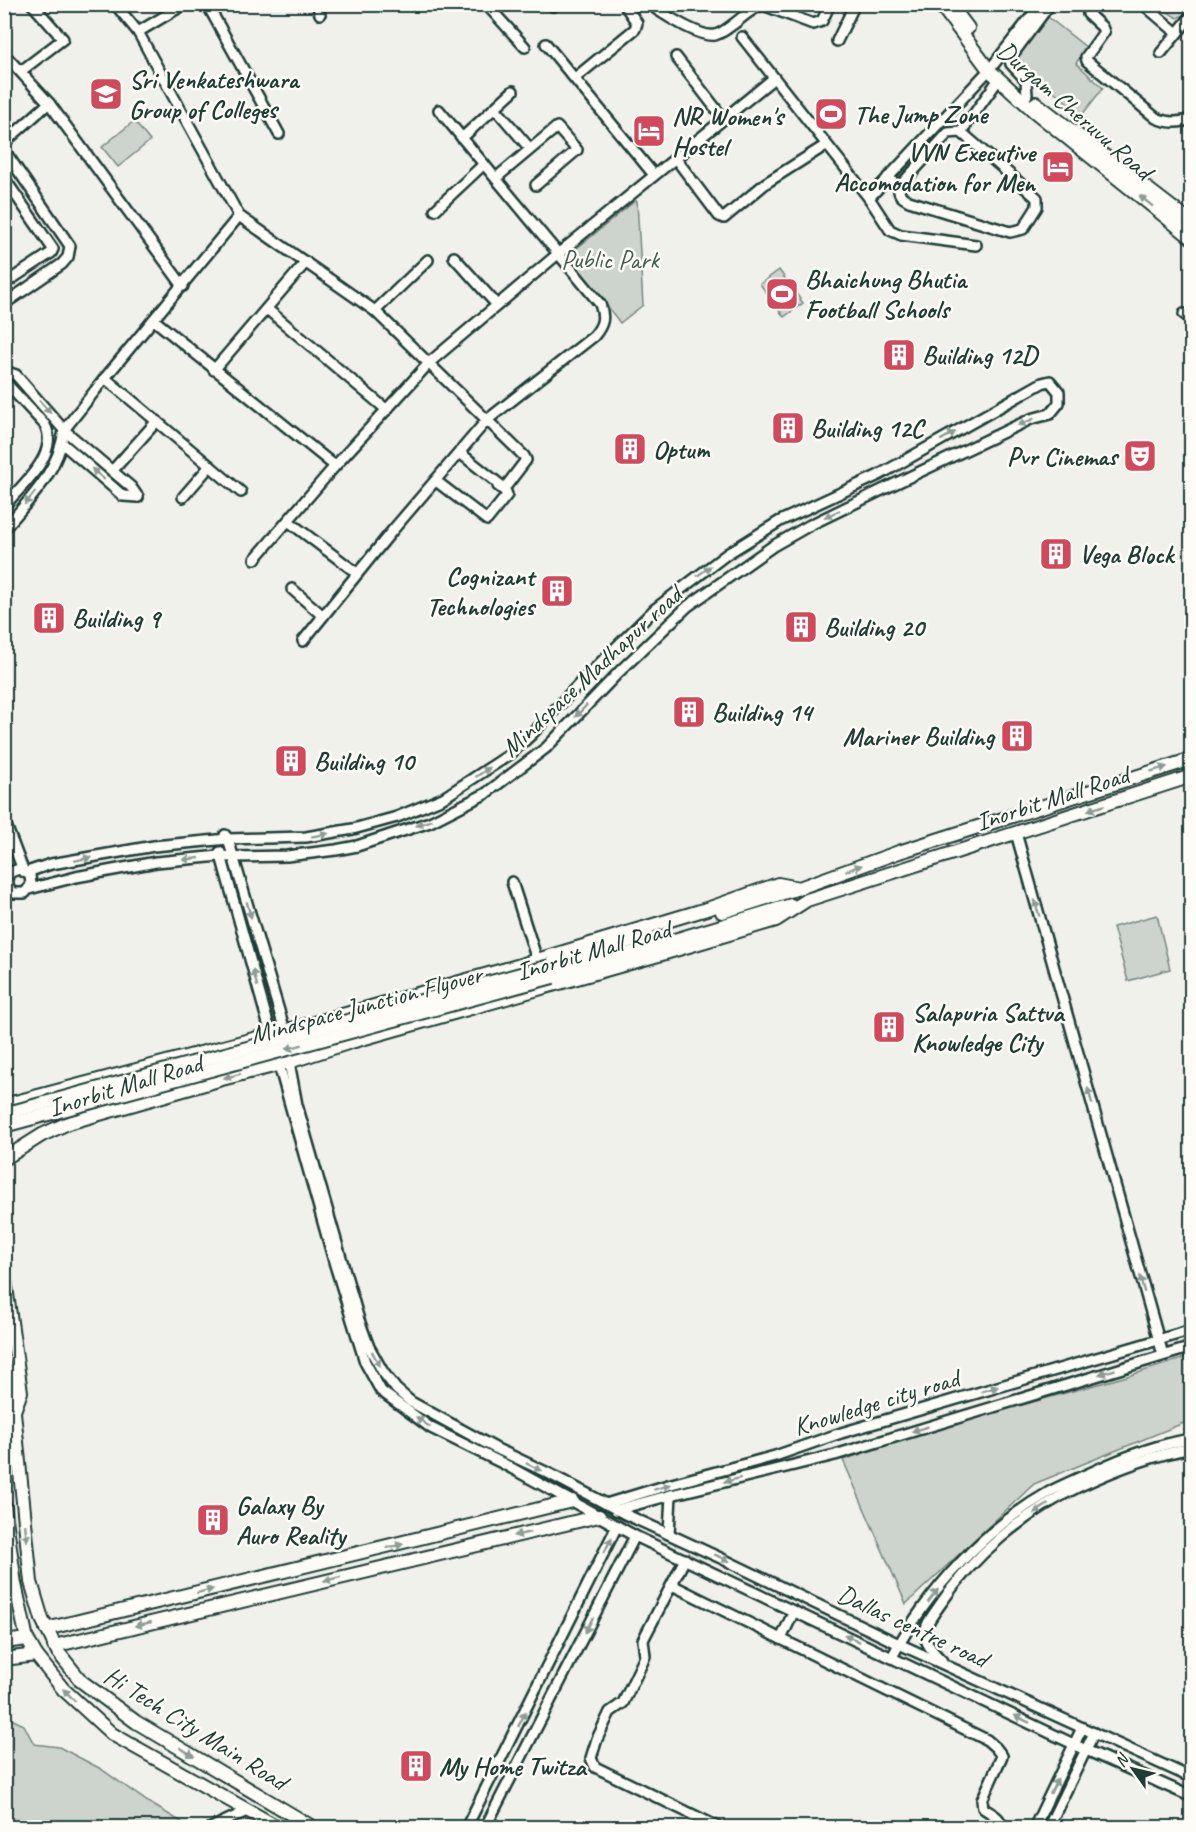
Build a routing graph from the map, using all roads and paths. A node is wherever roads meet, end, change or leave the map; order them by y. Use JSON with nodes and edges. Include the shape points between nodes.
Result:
{"nodes":[{"id":1,"x":33,"y":4,"type":"edge"},
{"id":2,"x":115,"y":4,"type":"edge"},
{"id":3,"x":185,"y":4,"type":"edge"},
{"id":4,"x":207,"y":4,"type":"edge"},
{"id":5,"x":486,"y":4,"type":"edge"},
{"id":6,"x":624,"y":4,"type":"edge"},
{"id":7,"x":655,"y":4,"type":"edge"},
{"id":8,"x":830,"y":4,"type":"edge"},
{"id":9,"x":855,"y":4,"type":"edge"},
{"id":10,"x":940,"y":4,"type":"edge"},
{"id":11,"x":950,"y":4,"type":"edge"},
{"id":12,"x":1041,"y":4,"type":"edge"},
{"id":13,"x":1050,"y":4,"type":"edge"},
{"id":14,"x":1094,"y":4,"type":"edge"},
{"id":15,"x":1143,"y":4,"type":"edge"},
{"id":16,"x":1191,"y":15,"type":"edge"},
{"id":17,"x":138,"y":32,"type":"junction"},
{"id":18,"x":1178,"y":33,"type":"junction"},
{"id":19,"x":742,"y":37,"type":"dead end"},
{"id":20,"x":837,"y":41,"type":"dead end"},
{"id":21,"x":546,"y":44,"type":"dead end"},
{"id":22,"x":525,"y":47,"type":"dead end"},
{"id":23,"x":1161,"y":53,"type":"dead end"},
{"id":24,"x":4,"y":54,"type":"edge"},
{"id":25,"x":676,"y":57,"type":"dead end"},
{"id":26,"x":21,"y":71,"type":"junction"},
{"id":27,"x":995,"y":71,"type":"junction"},
{"id":28,"x":576,"y":78,"type":"junction"},
{"id":29,"x":774,"y":78,"type":"junction"},
{"id":30,"x":704,"y":84,"type":"dead end"},
{"id":31,"x":513,"y":91,"type":"dead end"},
{"id":32,"x":1027,"y":95,"type":"junction"},
{"id":33,"x":49,"y":103,"type":"junction"},
{"id":34,"x":495,"y":108,"type":"junction"},
{"id":35,"x":439,"y":110,"type":"dead end"},
{"id":36,"x":726,"y":116,"type":"junction"},
{"id":37,"x":1191,"y":117,"type":"edge"},
{"id":38,"x":961,"y":132,"type":"junction"},
{"id":39,"x":279,"y":134,"type":"dead end"},
{"id":40,"x":462,"y":138,"type":"junction"},
{"id":41,"x":4,"y":143,"type":"edge"},
{"id":42,"x":526,"y":144,"type":"dead end"},
{"id":43,"x":826,"y":145,"type":"junction"},
{"id":44,"x":4,"y":150,"type":"edge"},
{"id":45,"x":676,"y":159,"type":"junction"},
{"id":46,"x":484,"y":164,"type":"junction"},
{"id":47,"x":654,"y":175,"type":"junction"},
{"id":48,"x":888,"y":177,"type":"junction"},
{"id":49,"x":4,"y":178,"type":"edge"},
{"id":50,"x":496,"y":178,"type":"junction"},
{"id":51,"x":536,"y":185,"type":"dead end"},
{"id":52,"x":899,"y":187,"type":"junction"},
{"id":53,"x":869,"y":198,"type":"junction"},
{"id":54,"x":435,"y":210,"type":"dead end"},
{"id":55,"x":239,"y":216,"type":"junction"},
{"id":56,"x":1191,"y":223,"type":"edge"},
{"id":57,"x":1191,"y":238,"type":"edge"},
{"id":58,"x":976,"y":245,"type":"dead end"},
{"id":59,"x":559,"y":253,"type":"junction"},
{"id":60,"x":454,"y":257,"type":"dead end"},
{"id":61,"x":428,"y":260,"type":"dead end"},
{"id":62,"x":306,"y":262,"type":"junction"},
{"id":63,"x":4,"y":284,"type":"edge"},
{"id":64,"x":183,"y":285,"type":"junction"},
{"id":65,"x":4,"y":304,"type":"edge"},
{"id":66,"x":497,"y":305,"type":"junction"},
{"id":67,"x":267,"y":309,"type":"junction"},
{"id":68,"x":375,"y":311,"type":"junction"},
{"id":69,"x":154,"y":320,"type":"junction"},
{"id":70,"x":430,"y":362,"type":"junction"},
{"id":71,"x":214,"y":370,"type":"junction"},
{"id":72,"x":4,"y":371,"type":"edge"},
{"id":73,"x":105,"y":378,"type":"junction"},
{"id":74,"x":4,"y":381,"type":"edge"},
{"id":75,"x":387,"y":410,"type":"junction"},
{"id":76,"x":488,"y":420,"type":"junction"},
{"id":77,"x":157,"y":421,"type":"junction"},
{"id":78,"x":64,"y":430,"type":"junction"},
{"id":79,"x":62,"y":443,"type":"junction"},
{"id":80,"x":459,"y":454,"type":"junction"},
{"id":81,"x":210,"y":466,"type":"junction"},
{"id":82,"x":335,"y":466,"type":"junction"},
{"id":83,"x":113,"y":470,"type":"junction"},
{"id":84,"x":879,"y":475,"type":"junction"},
{"id":85,"x":436,"y":481,"type":"junction"},
{"id":86,"x":884,"y":489,"type":"junction"},
{"id":87,"x":241,"y":492,"type":"dead end"},
{"id":88,"x":183,"y":497,"type":"dead end"},
{"id":89,"x":4,"y":506,"type":"edge"},
{"id":90,"x":288,"y":521,"type":"junction"},
{"id":91,"x":4,"y":529,"type":"edge"},
{"id":92,"x":255,"y":559,"type":"dead end"},
{"id":93,"x":357,"y":573,"type":"junction"},
{"id":94,"x":292,"y":589,"type":"dead end"},
{"id":95,"x":323,"y":616,"type":"junction"},
{"id":96,"x":303,"y":640,"type":"dead end"},
{"id":97,"x":532,"y":735,"type":"junction"},
{"id":98,"x":546,"y":748,"type":"junction"},
{"id":99,"x":1191,"y":759,"type":"edge"},
{"id":100,"x":1191,"y":776,"type":"edge"},
{"id":101,"x":4,"y":820,"type":"edge"},
{"id":102,"x":1016,"y":832,"type":"junction"},
{"id":103,"x":224,"y":840,"type":"junction"},
{"id":104,"x":220,"y":856,"type":"junction"},
{"id":105,"x":232,"y":857,"type":"junction"},
{"id":106,"x":4,"y":864,"type":"edge"},
{"id":107,"x":25,"y":871,"type":"junction"},
{"id":108,"x":7,"y":878,"type":"edge"},
{"id":109,"x":512,"y":882,"type":"dead end"},
{"id":110,"x":799,"y":888,"type":"junction"},
{"id":111,"x":29,"y":889,"type":"junction"},
{"id":112,"x":19,"y":895,"type":"junction"},
{"id":113,"x":4,"y":899,"type":"edge"},
{"id":114,"x":807,"y":900,"type":"junction"},
{"id":115,"x":537,"y":960,"type":"junction"},
{"id":116,"x":551,"y":971,"type":"junction"},
{"id":117,"x":466,"y":980,"type":"junction"},
{"id":118,"x":473,"y":1007,"type":"junction"},
{"id":119,"x":285,"y":1030,"type":"junction"},
{"id":120,"x":271,"y":1034,"type":"junction"},
{"id":121,"x":284,"y":1064,"type":"junction"},
{"id":122,"x":137,"y":1070,"type":"junction"},
{"id":123,"x":144,"y":1101,"type":"junction"},
{"id":124,"x":4,"y":1105,"type":"edge"},
{"id":125,"x":4,"y":1114,"type":"edge"},
{"id":126,"x":4,"y":1126,"type":"edge"},
{"id":127,"x":301,"y":1134,"type":"junction"},
{"id":128,"x":4,"y":1159,"type":"edge"},
{"id":129,"x":4,"y":1273,"type":"edge"},
{"id":130,"x":1191,"y":1330,"type":"edge"},
{"id":131,"x":1158,"y":1340,"type":"junction"},
{"id":132,"x":1191,"y":1347,"type":"edge"},
{"id":133,"x":1163,"y":1355,"type":"junction"},
{"id":134,"x":7,"y":1370,"type":"dead end"},
{"id":135,"x":14,"y":1412,"type":"junction"},
{"id":136,"x":463,"y":1431,"type":"junction"},
{"id":137,"x":1191,"y":1439,"type":"edge"},
{"id":138,"x":458,"y":1441,"type":"junction"},
{"id":139,"x":1191,"y":1448,"type":"edge"},
{"id":140,"x":671,"y":1495,"type":"junction"},
{"id":141,"x":572,"y":1501,"type":"junction"},
{"id":142,"x":4,"y":1504,"type":"edge"},
{"id":143,"x":606,"y":1504,"type":"junction"},
{"id":144,"x":616,"y":1510,"type":"junction"},
{"id":145,"x":599,"y":1516,"type":"junction"},
{"id":146,"x":477,"y":1525,"type":"junction"},
{"id":147,"x":617,"y":1526,"type":"junction"},
{"id":148,"x":669,"y":1534,"type":"junction"},
{"id":149,"x":635,"y":1536,"type":"junction"},
{"id":150,"x":481,"y":1544,"type":"junction"},
{"id":151,"x":685,"y":1559,"type":"junction"},
{"id":152,"x":672,"y":1585,"type":"junction"},
{"id":153,"x":794,"y":1611,"type":"junction"},
{"id":154,"x":46,"y":1629,"type":"junction"},
{"id":155,"x":27,"y":1639,"type":"junction"},
{"id":156,"x":781,"y":1639,"type":"junction"},
{"id":157,"x":4,"y":1642,"type":"edge"},
{"id":158,"x":899,"y":1644,"type":"junction"},
{"id":159,"x":54,"y":1646,"type":"junction"},
{"id":160,"x":36,"y":1655,"type":"junction"},
{"id":161,"x":892,"y":1657,"type":"junction"},
{"id":162,"x":4,"y":1659,"type":"edge"},
{"id":163,"x":947,"y":1665,"type":"junction"},
{"id":164,"x":1082,"y":1728,"type":"junction"},
{"id":165,"x":1094,"y":1733,"type":"junction"},
{"id":166,"x":1074,"y":1744,"type":"junction"},
{"id":167,"x":1086,"y":1750,"type":"junction"},
{"id":168,"x":1191,"y":1778,"type":"edge"},
{"id":169,"x":1191,"y":1797,"type":"edge"},
{"id":170,"x":274,"y":1805,"type":"junction"},
{"id":171,"x":249,"y":1810,"type":"junction"},
{"id":172,"x":266,"y":1820,"type":"junction"},
{"id":173,"x":216,"y":1827,"type":"edge"},
{"id":174,"x":279,"y":1827,"type":"edge"},
{"id":175,"x":314,"y":1827,"type":"edge"},
{"id":176,"x":466,"y":1827,"type":"edge"},
{"id":177,"x":485,"y":1827,"type":"edge"},
{"id":178,"x":720,"y":1827,"type":"edge"},
{"id":179,"x":1001,"y":1827,"type":"edge"},
{"id":180,"x":1034,"y":1827,"type":"edge"},
{"id":181,"x":1048,"y":1827,"type":"edge"}],
"edges":[{"from":1,"to":26,"type":"street","via":[[63,39]]},
{"from":2,"to":17,"type":"street"},
{"from":3,"to":17,"type":"street"},
{"from":4,"to":39,"type":"street"},
{"from":5,"to":22,"type":"street"},
{"from":6,"to":28,"type":"street","via":[[637,23],[635,29]]},
{"from":7,"to":8,"type":"street","via":[[656,9],[677,21],[714,36],[763,5],[813,24],[822,21]]},
{"from":9,"to":20,"type":"street"},
{"from":10,"to":27,"type":"main road","name":"Durgam Cheruvu Road"},
{"from":11,"to":27,"type":"main road","name":"Durgam Cheruvu Road"},
{"from":12,"to":27,"type":"street"},
{"from":13,"to":32,"type":"street","via":[[1010,58],[1026,80]]},
{"from":14,"to":37,"type":"street","via":[[1088,14],[1104,32],[1087,61],[1156,118],[1182,122]]},
{"from":15,"to":18,"type":"street"},
{"from":16,"to":18,"type":"street"},
{"from":17,"to":55,"type":"street"},
{"from":18,"to":23,"type":"street"},
{"from":19,"to":29,"type":"street"},
{"from":21,"to":28,"type":"street"},
{"from":24,"to":26,"type":"street"},
{"from":25,"to":36,"type":"street"},
{"from":26,"to":33,"type":"street"},
{"from":27,"to":32,"type":"main road","name":"Durgam Cheruvu Road"},
{"from":27,"to":38,"type":"street"},
{"from":27,"to":48,"type":"street"},
{"from":57,"to":27,"type":"main road","name":"Durgam Cheruvu Road","one_way":true,"via":[[1042,118]]},
{"from":28,"to":47,"type":"street"},
{"from":29,"to":36,"type":"street"},
{"from":29,"to":43,"type":"street"},
{"from":30,"to":36,"type":"street"},
{"from":31,"to":34,"type":"street"},
{"from":32,"to":56,"type":"main road","name":"Durgam Cheruvu Road"},
{"from":33,"to":41,"type":"street"},
{"from":33,"to":64,"type":"street"},
{"from":34,"to":40,"type":"street"},
{"from":34,"to":42,"type":"street"},
{"from":35,"to":40,"type":"street"},
{"from":36,"to":45,"type":"street"},
{"from":38,"to":52,"type":"street","via":[[948,133]]},
{"from":38,"to":52,"type":"street","via":[[1037,198],[1023,229],[1010,232],[909,201],[899,193]]},
{"from":40,"to":46,"type":"street"},
{"from":43,"to":45,"type":"street","via":[[766,183],[724,218]]},
{"from":43,"to":53,"type":"street"},
{"from":44,"to":65,"type":"street","via":[[70,246],[62,264]]},
{"from":45,"to":47,"type":"street"},
{"from":46,"to":50,"type":"street"},
{"from":46,"to":54,"type":"street"},
{"from":47,"to":59,"type":"street"},
{"from":48,"to":52,"type":"street"},
{"from":48,"to":53,"type":"street"},
{"from":49,"to":63,"type":"street","via":[[52,249],[51,254]]},
{"from":50,"to":51,"type":"street","via":[[557,127],[577,150]]},
{"from":50,"to":59,"type":"street"},
{"from":53,"to":58,"type":"street","via":[[895,233]]},
{"from":55,"to":62,"type":"street"},
{"from":55,"to":64,"type":"street"},
{"from":59,"to":66,"type":"street"},
{"from":59,"to":76,"type":"street","via":[[600,304],[604,321],[594,336]]},
{"from":60,"to":66,"type":"street"},
{"from":61,"to":68,"type":"street"},
{"from":62,"to":67,"type":"street"},
{"from":62,"to":68,"type":"street"},
{"from":64,"to":69,"type":"street"},
{"from":66,"to":70,"type":"street"},
{"from":67,"to":71,"type":"street"},
{"from":67,"to":75,"type":"street"},
{"from":68,"to":70,"type":"street"},
{"from":69,"to":71,"type":"street"},
{"from":69,"to":73,"type":"street"},
{"from":70,"to":75,"type":"street"},
{"from":70,"to":76,"type":"street"},
{"from":71,"to":82,"type":"street"},
{"from":72,"to":78,"type":"street","one_way":true,"via":[[16,375]]},
{"from":73,"to":77,"type":"street"},
{"from":73,"to":78,"type":"street"},
{"from":74,"to":89,"type":"street","via":[[48,431],[49,446],[45,458]]},
{"from":75,"to":82,"type":"street"},
{"from":76,"to":80,"type":"street"},
{"from":76,"to":80,"type":"street","via":[[526,460],[507,485],[502,487]]},
{"from":77,"to":81,"type":"street"},
{"from":77,"to":83,"type":"street"},
{"from":78,"to":79,"type":"street"},
{"from":78,"to":83,"type":"street"},
{"from":83,"to":79,"type":"street","one_way":true,"via":[[138,497],[123,496]]},
{"from":79,"to":91,"type":"street","one_way":true,"via":[[53,467]]},
{"from":80,"to":85,"type":"street"},
{"from":80,"to":85,"type":"street","via":[[507,493],[489,519]]},
{"from":81,"to":87,"type":"street"},
{"from":81,"to":88,"type":"street"},
{"from":82,"to":90,"type":"street"},
{"from":84,"to":86,"type":"street"},
{"from":84,"to":86,"type":"street","name":"Mindspace Madhapur road","one_way":true,"via":[[1041,383],[1050,381],[1059,392],[1059,403],[1050,414],[1031,419]]},
{"from":97,"to":84,"type":"street","name":"Mindspace Madhapur road","one_way":true,"via":[[650,614],[692,579],[780,521]]},
{"from":85,"to":93,"type":"street"},
{"from":86,"to":98,"type":"street","name":"Mindspace Madhapur road","one_way":true,"via":[[773,546],[692,604]]},
{"from":90,"to":92,"type":"street"},
{"from":90,"to":93,"type":"street"},
{"from":93,"to":95,"type":"street"},
{"from":94,"to":95,"type":"street"},
{"from":95,"to":96,"type":"street"},
{"from":97,"to":98,"type":"street","name":"Mindspace Madhapur road"},
{"from":103,"to":97,"type":"street","name":"Mindspace Madhapur road","one_way":true,"via":[[306,837],[397,817],[443,798],[509,755]]},
{"from":98,"to":105,"type":"street","name":"Mindspace Madhapur road","one_way":true,"via":[[485,794],[430,822],[357,846],[287,856]]},
{"from":110,"to":99,"type":"main road","name":"Inorbit Mall Road","one_way":true,"via":[[894,853]]},
{"from":100,"to":102,"type":"main road","name":"Inorbit Mall Road","one_way":true},
{"from":101,"to":107,"type":"street"},
{"from":102,"to":114,"type":"main road","name":"Inorbit Mall Road"},
{"from":131,"to":102,"type":"street","one_way":true},
{"from":103,"to":104,"type":"street"},
{"from":103,"to":105,"type":"street"},
{"from":107,"to":103,"type":"street","name":"Mindspace Madhapur road","one_way":true,"via":[[154,846]]},
{"from":104,"to":105,"type":"street","name":"Mindspace Madhapur road"},
{"from":104,"to":111,"type":"street","name":"Mindspace Madhapur road","one_way":true,"via":[[156,862]]},
{"from":120,"to":104,"type":"street","one_way":true},
{"from":105,"to":119,"type":"street","one_way":true},
{"from":106,"to":108,"type":"street"},
{"from":107,"to":108,"type":"street","via":[[11,872]]},
{"from":107,"to":111,"type":"street","via":[[32,880]]},
{"from":108,"to":112,"type":"street","via":[[9,889]]},
{"from":109,"to":115,"type":"street"},
{"from":110,"to":115,"type":"main road","name":"Inorbit Mall Road","via":[[778,884]]},
{"from":110,"to":116,"type":"main road","name":"Mindspace Junction Flyover"},
{"from":111,"to":112,"type":"street"},
{"from":112,"to":113,"type":"street"},
{"from":114,"to":116,"type":"main road","name":"Mindspace Junction Flyover"},
{"from":114,"to":118,"type":"main road","name":"Inorbit Mall Road","via":[[776,920]]},
{"from":115,"to":117,"type":"main road","name":"Inorbit Mall Road"},
{"from":116,"to":125,"type":"main road","name":"Mindspace Junction Flyover","bridge":true},
{"from":116,"to":126,"type":"main road","name":"Mindspace Junction Flyover","one_way":true,"bridge":true},
{"from":117,"to":118,"type":"main road"},
{"from":117,"to":119,"type":"main road","name":"Inorbit Mall Road"},
{"from":118,"to":121,"type":"main road","name":"Inorbit Mall Road"},
{"from":119,"to":120,"type":"main road","name":"Inorbit Mall Road"},
{"from":120,"to":122,"type":"main road","name":"Inorbit Mall Road"},
{"from":121,"to":123,"type":"main road","name":"Inorbit Mall Road","one_way":true},
{"from":121,"to":127,"type":"street"},
{"from":122,"to":123,"type":"main road"},
{"from":122,"to":124,"type":"main road","name":"Inorbit Mall Road"},
{"from":123,"to":128,"type":"main road","name":"Inorbit Mall Road","via":[[68,1123]]},
{"from":127,"to":136,"type":"street","name":"Dallas centre road","one_way":true,"via":[[369,1347],[396,1389],[411,1402]]},
{"from":138,"to":127,"type":"street","name":"Dallas centre road","one_way":true,"via":[[432,1428],[381,1391],[365,1362]]},
{"from":129,"to":135,"type":"main road","via":[[21,1392]]},
{"from":130,"to":131,"type":"street","name":"Knowledge city road"},
{"from":131,"to":133,"type":"street"},
{"from":143,"to":131,"type":"street","name":"Knowledge city road","one_way":true},
{"from":132,"to":133,"type":"street","name":"Knowledge city road"},
{"from":133,"to":140,"type":"street","name":"Knowledge city road","one_way":true,"via":[[835,1455]]},
{"from":134,"to":135,"type":"main road"},
{"from":135,"to":154,"type":"main road","name":"Hi Tech City Main Road","one_way":true,"via":[[31,1582]]},
{"from":136,"to":138,"type":"street"},
{"from":136,"to":143,"type":"street","name":"Dallas centre road","one_way":true},
{"from":158,"to":137,"type":"street","one_way":true,"via":[[953,1571],[1012,1518],[1050,1492],[1136,1452]]},
{"from":138,"to":141,"type":"street","name":"Dallas centre road"},
{"from":139,"to":163,"type":"street","one_way":true,"via":[[1136,1461],[1077,1487],[995,1543],[956,1582],[926,1629],[927,1642]]},
{"from":140,"to":144,"type":"street","name":"Knowledge city road"},
{"from":140,"to":148,"type":"street"},
{"from":141,"to":145,"type":"street","name":"Dallas centre road"},
{"from":141,"to":146,"type":"main road"},
{"from":142,"to":155,"type":"main road","name":"Hi Tech City Main Road"},
{"from":143,"to":144,"type":"street","name":"Dallas centre road"},
{"from":144,"to":148,"type":"street","name":"Dallas centre road"},
{"from":145,"to":147,"type":"street","name":"Dallas centre road"},
{"from":145,"to":150,"type":"main road","one_way":true},
{"from":146,"to":150,"type":"main road"},
{"from":154,"to":146,"type":"main road","one_way":true},
{"from":147,"to":149,"type":"street","name":"Dallas centre road"},
{"from":176,"to":147,"type":"street","one_way":true},
{"from":148,"to":158,"type":"street","name":"Dallas centre road","one_way":true},
{"from":149,"to":151,"type":"street","name":"Dallas centre road"},
{"from":149,"to":177,"type":"street","one_way":true},
{"from":150,"to":159,"type":"main road","one_way":true},
{"from":151,"to":152,"type":"street"},
{"from":151,"to":153,"type":"street","name":"Dallas centre road"},
{"from":152,"to":156,"type":"street"},
{"from":152,"to":178,"type":"street","via":[[643,1640],[643,1661],[623,1703],[608,1715],[591,1758],[595,1767]]},
{"from":153,"to":156,"type":"street"},
{"from":161,"to":153,"type":"street","name":"Dallas centre road","one_way":true},
{"from":154,"to":159,"type":"main road","name":"Hi Tech City Main Road"},
{"from":155,"to":157,"type":"main road"},
{"from":155,"to":160,"type":"main road","name":"Hi Tech City Main Road"},
{"from":156,"to":179,"type":"street","via":[[987,1740],[1002,1756],[982,1800],[983,1808],[998,1817]]},
{"from":158,"to":161,"type":"street"},
{"from":158,"to":163,"type":"street","name":"Dallas centre road"},
{"from":159,"to":170,"type":"main road","name":"Hi Tech City Main Road","one_way":true,"via":[[81,1681],[136,1722]]},
{"from":160,"to":162,"type":"main road"},
{"from":171,"to":160,"type":"main road","name":"Hi Tech City Main Road","one_way":true,"via":[[112,1734],[63,1689]]},
{"from":166,"to":161,"type":"street","name":"Dallas centre road","one_way":true},
{"from":163,"to":164,"type":"street","name":"Dallas centre road"},
{"from":164,"to":165,"type":"street","name":"Dallas centre road"},
{"from":164,"to":166,"type":"street"},
{"from":165,"to":167,"type":"street"},
{"from":165,"to":168,"type":"street","name":"Dallas centre road"},
{"from":166,"to":167,"type":"street","name":"Dallas centre road"},
{"from":180,"to":166,"type":"street","one_way":true},
{"from":167,"to":169,"type":"street","name":"Dallas centre road"},
{"from":167,"to":181,"type":"street"},
{"from":170,"to":172,"type":"main road"},
{"from":170,"to":175,"type":"main road","name":"Hi Tech City Main Road"},
{"from":171,"to":172,"type":"main road","name":"Hi Tech City Main Road"},
{"from":171,"to":173,"type":"street"},
{"from":172,"to":174,"type":"main road","name":"Hi Tech City Main Road"}]}
